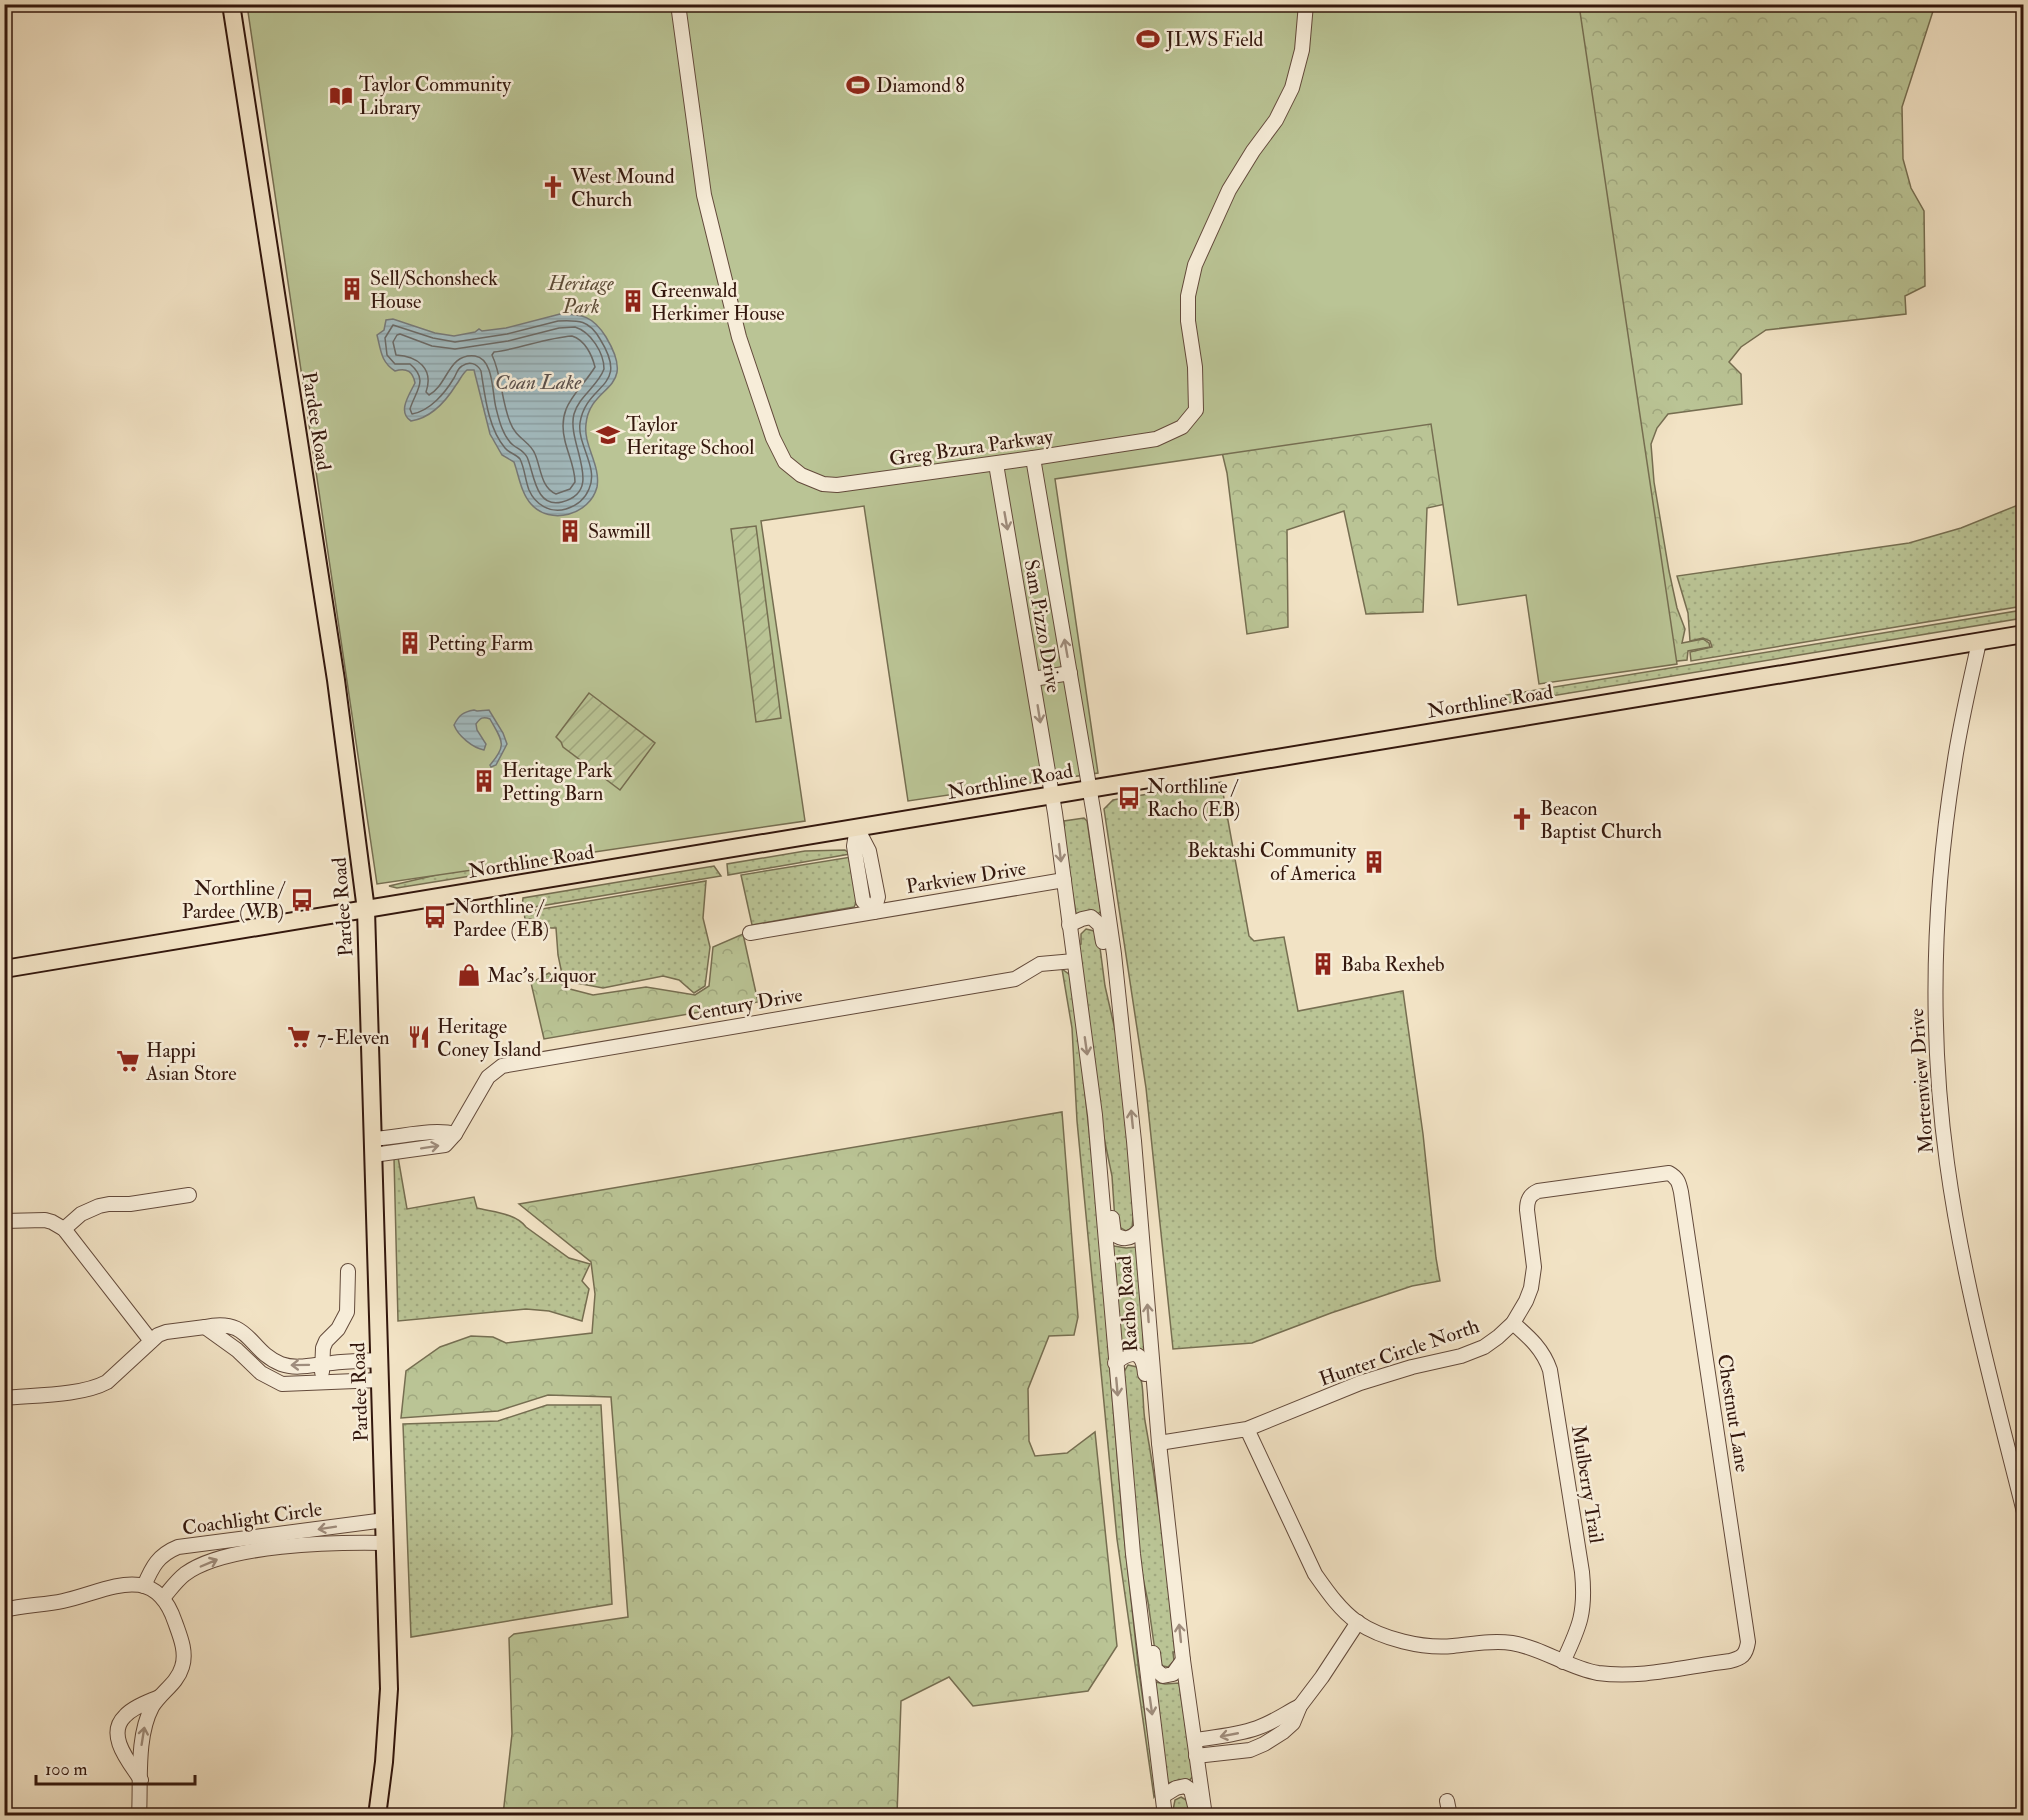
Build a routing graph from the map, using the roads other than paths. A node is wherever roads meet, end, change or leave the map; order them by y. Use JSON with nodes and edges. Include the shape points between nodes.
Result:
{"nodes":[{"id":1,"x":231,"y":4,"type":"edge"},
{"id":2,"x":678,"y":4,"type":"edge"},
{"id":3,"x":1306,"y":4,"type":"edge"},
{"id":4,"x":1033,"y":458,"type":"junction"},
{"id":5,"x":996,"y":464,"type":"junction"},
{"id":6,"x":2024,"y":634,"type":"edge"},
{"id":7,"x":1979,"y":642,"type":"junction"},
{"id":8,"x":1070,"y":673,"type":"junction"},
{"id":9,"x":1033,"y":679,"type":"junction"},
{"id":10,"x":1090,"y":789,"type":"junction"},
{"id":11,"x":1052,"y":795,"type":"junction"},
{"id":12,"x":857,"y":828,"type":"junction"},
{"id":13,"x":1064,"y":880,"type":"junction"},
{"id":14,"x":366,"y":910,"type":"junction"},
{"id":15,"x":874,"y":912,"type":"junction"},
{"id":16,"x":1069,"y":925,"type":"junction"},
{"id":17,"x":750,"y":933,"type":"dead end"},
{"id":18,"x":1074,"y":961,"type":"junction"},
{"id":19,"x":4,"y":969,"type":"edge"},
{"id":20,"x":1124,"y":1044,"type":"junction"},
{"id":21,"x":1096,"y":1131,"type":"junction"},
{"id":22,"x":372,"y":1147,"type":"junction"},
{"id":23,"x":1676,"y":1177,"type":"joint"},
{"id":24,"x":189,"y":1195,"type":"dead end"},
{"id":25,"x":4,"y":1221,"type":"edge"},
{"id":26,"x":1141,"y":1228,"type":"junction"},
{"id":27,"x":64,"y":1229,"type":"junction"},
{"id":28,"x":348,"y":1271,"type":"dead end"},
{"id":29,"x":1513,"y":1323,"type":"junction"},
{"id":30,"x":205,"y":1328,"type":"junction"},
{"id":31,"x":151,"y":1341,"type":"junction"},
{"id":32,"x":270,"y":1357,"type":"junction"},
{"id":33,"x":380,"y":1360,"type":"junction"},
{"id":34,"x":1115,"y":1363,"type":"junction"},
{"id":35,"x":322,"y":1364,"type":"junction"},
{"id":36,"x":261,"y":1373,"type":"junction"},
{"id":37,"x":380,"y":1380,"type":"junction"},
{"id":38,"x":323,"y":1382,"type":"junction"},
{"id":39,"x":4,"y":1398,"type":"edge"},
{"id":40,"x":1247,"y":1429,"type":"junction"},
{"id":41,"x":1159,"y":1443,"type":"junction"},
{"id":42,"x":1162,"y":1473,"type":"junction"},
{"id":43,"x":2024,"y":1512,"type":"edge"},
{"id":44,"x":385,"y":1521,"type":"junction"},
{"id":45,"x":385,"y":1542,"type":"junction"},
{"id":46,"x":1133,"y":1554,"type":"junction"},
{"id":47,"x":144,"y":1586,"type":"junction"},
{"id":48,"x":163,"y":1598,"type":"junction"},
{"id":49,"x":4,"y":1610,"type":"edge"},
{"id":50,"x":1358,"y":1622,"type":"junction"},
{"id":51,"x":1183,"y":1660,"type":"junction"},
{"id":52,"x":1563,"y":1662,"type":"junction"},
{"id":53,"x":162,"y":1696,"type":"junction"},
{"id":54,"x":1300,"y":1706,"type":"junction"},
{"id":55,"x":1257,"y":1728,"type":"junction"},
{"id":56,"x":1195,"y":1740,"type":"junction"},
{"id":57,"x":1264,"y":1744,"type":"junction"},
{"id":58,"x":1197,"y":1756,"type":"junction"},
{"id":59,"x":141,"y":1780,"type":"junction"},
{"id":60,"x":1163,"y":1796,"type":"junction"},
{"id":61,"x":1447,"y":1801,"type":"dead end"},
{"id":62,"x":139,"y":1815,"type":"edge"},
{"id":63,"x":377,"y":1815,"type":"edge"},
{"id":64,"x":1165,"y":1815,"type":"edge"},
{"id":65,"x":1196,"y":1815,"type":"edge"},
{"id":66,"x":1205,"y":1815,"type":"edge"},
{"id":67,"x":1450,"y":1815,"type":"edge"}],
"edges":[{"from":1,"to":14,"type":"main road","name":"Pardee Road","via":[[337,686]]},
{"from":2,"to":5,"type":"street","name":"Greg Bzura Parkway","via":[[704,195],[739,337],[785,462],[801,476],[837,485]]},
{"from":3,"to":4,"type":"street","name":"Greg Bzura Parkway","via":[[1302,50],[1292,88],[1276,120],[1229,190],[1195,265],[1188,296],[1188,321],[1196,410],[1182,428],[1156,439]]},
{"from":4,"to":5,"type":"street","name":"Greg Bzura Parkway"},
{"from":8,"to":4,"type":"street","name":"Sam Pizzo Drive","one_way":true},
{"from":5,"to":9,"type":"street","name":"Sam Pizzo Drive","one_way":true},
{"from":6,"to":7,"type":"main road","name":"Northline Road"},
{"from":7,"to":10,"type":"main road","name":"Northline Road"},
{"from":7,"to":43,"type":"street","name":"Mortenview Drive","via":[[1954,766],[1943,852],[1936,956],[1937,1059],[1946,1161],[1961,1251]]},
{"from":8,"to":9,"type":"street"},
{"from":8,"to":10,"type":"street","name":"Sam Pizzo Drive"},
{"from":9,"to":11,"type":"street","name":"Sam Pizzo Drive","one_way":true},
{"from":10,"to":11,"type":"main road","name":"Northline Road"},
{"from":10,"to":20,"type":"street","name":"Racho Road"},
{"from":11,"to":12,"type":"main road","name":"Northline Road"},
{"from":11,"to":13,"type":"street","name":"Racho Road","one_way":true},
{"from":12,"to":14,"type":"main road","name":"Northline Road"},
{"from":12,"to":15,"type":"street","via":[[854,846],[863,901]]},
{"from":13,"to":15,"type":"street","name":"Parkview Drive"},
{"from":13,"to":16,"type":"street","name":"Racho Road"},
{"from":14,"to":19,"type":"main road","name":"Northline Road"},
{"from":14,"to":22,"type":"main road","name":"Pardee Road"},
{"from":15,"to":17,"type":"street","name":"Parkview Drive"},
{"from":16,"to":18,"type":"street","name":"Racho Road"},
{"from":16,"to":20,"type":"street","via":[[1091,917],[1100,925]]},
{"from":18,"to":21,"type":"street","name":"Racho Road","one_way":true},
{"from":18,"to":22,"type":"street","name":"Century Drive","via":[[1041,964],[1015,979],[502,1066],[488,1077],[455,1134],[442,1131]]},
{"from":26,"to":20,"type":"street","name":"Racho Road","one_way":true},
{"from":21,"to":26,"type":"street","via":[[1109,1177],[1114,1234],[1130,1239]]},
{"from":21,"to":34,"type":"street","name":"Racho Road"},
{"from":22,"to":33,"type":"main road","name":"Pardee Road"},
{"from":23,"to":29,"type":"street","name":"Hunter Circle North","via":[[1662,1173],[1531,1195],[1527,1210],[1534,1267],[1531,1288]]},
{"from":23,"to":52,"type":"street","name":"Chestnut Lane","via":[[1740,1586],[1748,1642],[1745,1655],[1730,1661],[1628,1674],[1597,1673]]},
{"from":24,"to":27,"type":"street","via":[[99,1206],[81,1214]]},
{"from":25,"to":27,"type":"street","via":[[39,1220]]},
{"from":41,"to":26,"type":"street","name":"Racho Road","one_way":true},
{"from":27,"to":31,"type":"street"},
{"from":28,"to":35,"type":"street","via":[[347,1312],[326,1341]]},
{"from":29,"to":40,"type":"street","name":"Hunter Circle North","via":[[1498,1337],[1461,1356],[1360,1383]]},
{"from":29,"to":52,"type":"street","name":"Mulberry Trail","via":[[1536,1343],[1550,1370],[1582,1572],[1582,1615]]},
{"from":30,"to":31,"type":"street","via":[[166,1332]]},
{"from":30,"to":32,"type":"street","via":[[222,1324],[240,1329]]},
{"from":30,"to":36,"type":"street"},
{"from":31,"to":39,"type":"street","via":[[99,1386]]},
{"from":35,"to":32,"type":"street","one_way":true,"via":[[288,1365]]},
{"from":32,"to":36,"type":"street"},
{"from":33,"to":35,"type":"street"},
{"from":33,"to":37,"type":"main road","name":"Pardee Road"},
{"from":34,"to":42,"type":"street","via":[[1129,1355],[1137,1355],[1144,1362],[1148,1414]]},
{"from":34,"to":46,"type":"street","name":"Racho Road","one_way":true},
{"from":35,"to":38,"type":"street"},
{"from":36,"to":38,"type":"street","via":[[282,1384]]},
{"from":37,"to":38,"type":"street"},
{"from":37,"to":44,"type":"main road","name":"Pardee Road"},
{"from":40,"to":41,"type":"street","name":"Hunter Circle North"},
{"from":40,"to":50,"type":"street","via":[[1315,1574]]},
{"from":41,"to":42,"type":"street","name":"Racho Road"},
{"from":51,"to":42,"type":"street","name":"Racho Road","one_way":true},
{"from":44,"to":45,"type":"main road","name":"Pardee Road"},
{"from":44,"to":47,"type":"street","name":"Coachlight Circle","one_way":true,"via":[[178,1547],[160,1557]]},
{"from":48,"to":45,"type":"street","name":"Coachlight Circle","one_way":true,"via":[[187,1573],[216,1559],[292,1547]]},
{"from":45,"to":63,"type":"main road","name":"Pardee Road","via":[[389,1689]]},
{"from":46,"to":51,"type":"street","via":[[1147,1609],[1155,1669],[1163,1676],[1173,1674]]},
{"from":46,"to":60,"type":"street","name":"Racho Road","one_way":true},
{"from":47,"to":48,"type":"street"},
{"from":47,"to":49,"type":"street","via":[[122,1584],[64,1600]]},
{"from":48,"to":53,"type":"street","via":[[182,1640],[184,1660],[176,1679]]},
{"from":50,"to":52,"type":"street","via":[[1385,1636],[1416,1644],[1502,1642],[1529,1647]]},
{"from":50,"to":54,"type":"street"},
{"from":51,"to":56,"type":"street","name":"Racho Road"},
{"from":59,"to":53,"type":"street","one_way":true,"via":[[143,1730],[153,1705]]},
{"from":53,"to":59,"type":"street","via":[[125,1715],[119,1723],[120,1747]]},
{"from":54,"to":55,"type":"street"},
{"from":54,"to":57,"type":"street","via":[[1293,1723]]},
{"from":55,"to":56,"type":"street","one_way":true},
{"from":55,"to":57,"type":"street"},
{"from":56,"to":58,"type":"street","name":"Racho Road"},
{"from":57,"to":58,"type":"street","via":[[1240,1752]]},
{"from":58,"to":66,"type":"street","name":"Racho Road"},
{"from":59,"to":62,"type":"street"},
{"from":60,"to":64,"type":"street","name":"Racho Road"},
{"from":60,"to":65,"type":"street","via":[[1185,1786],[1194,1797]]},
{"from":61,"to":67,"type":"street"}]}
